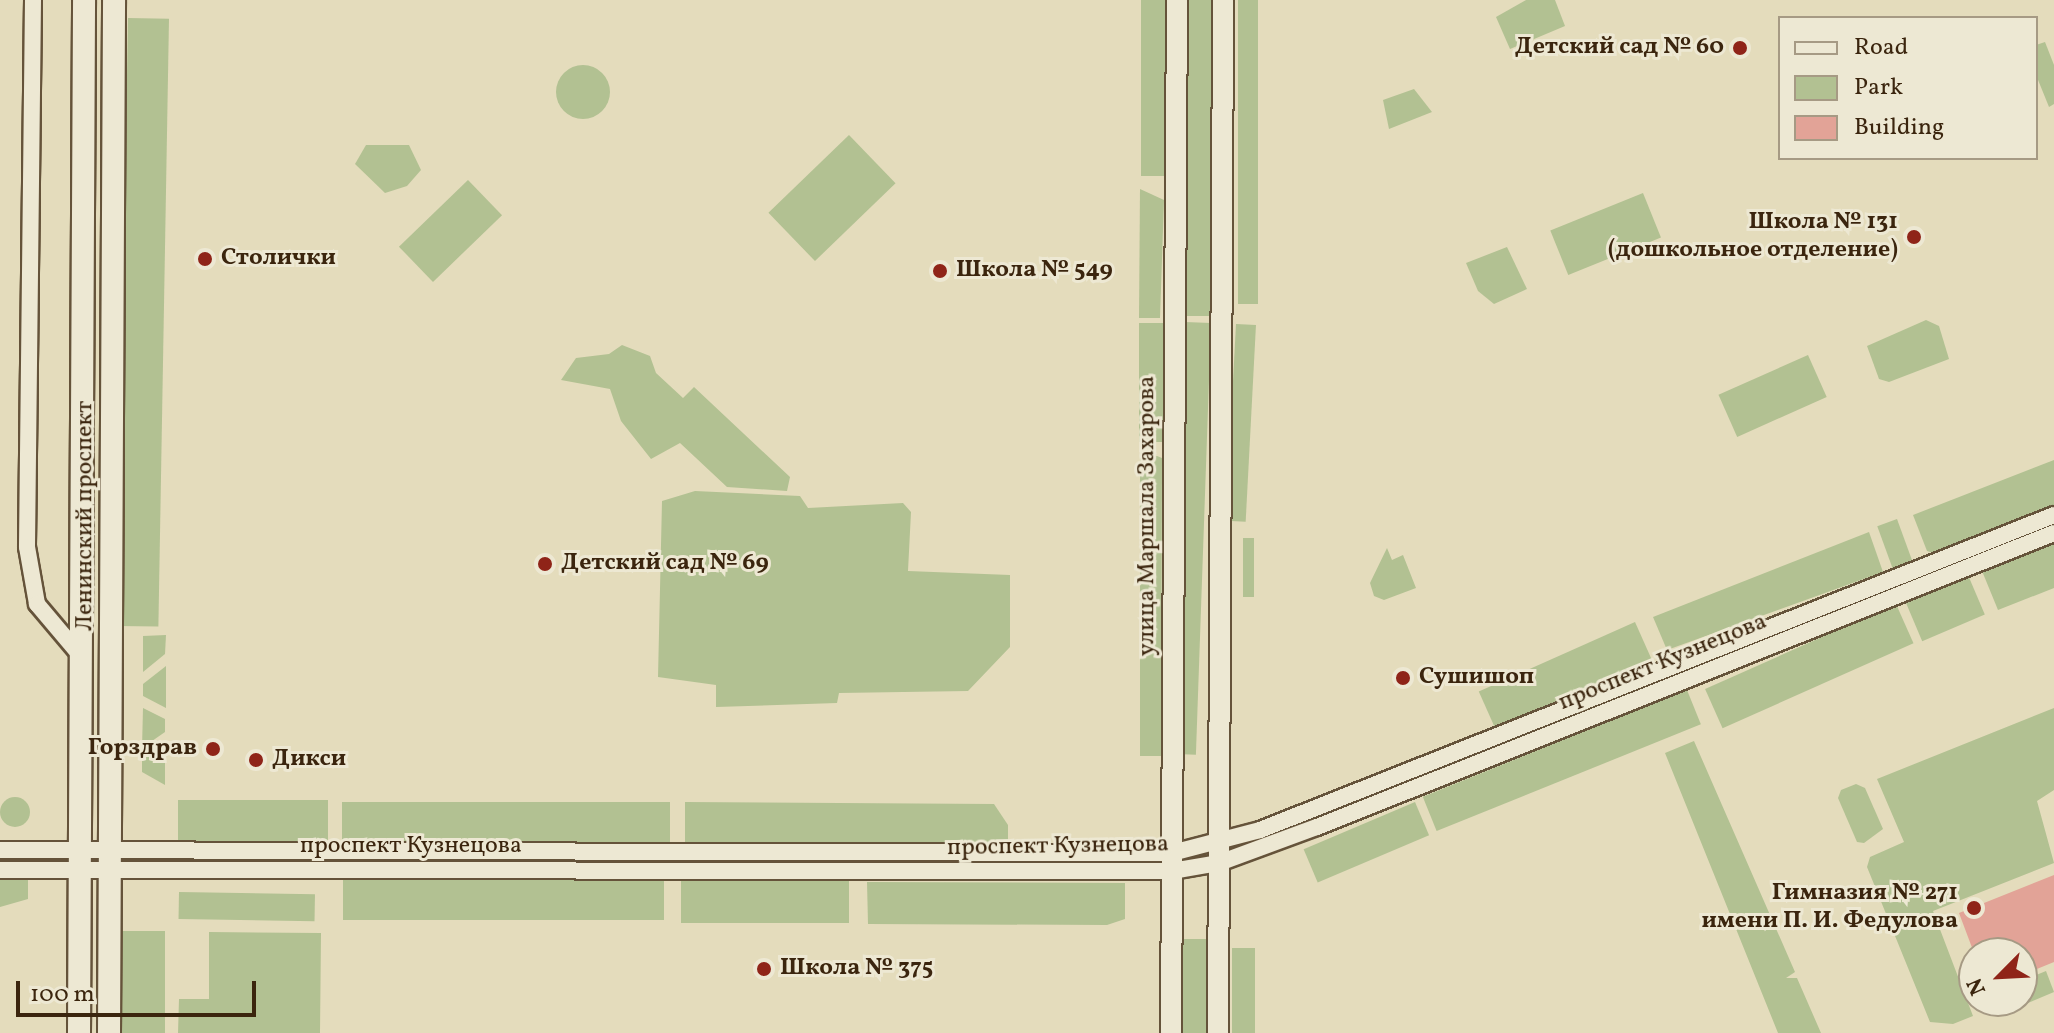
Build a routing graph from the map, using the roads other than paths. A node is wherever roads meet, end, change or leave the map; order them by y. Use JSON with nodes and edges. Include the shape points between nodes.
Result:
{"nodes":[{"id":1,"x":33,"y":0,"type":"edge"},
{"id":2,"x":84,"y":0,"type":"edge"},
{"id":3,"x":114,"y":0,"type":"edge"},
{"id":4,"x":1177,"y":0,"type":"edge"},
{"id":5,"x":1223,"y":0,"type":"edge"},
{"id":6,"x":2054,"y":515,"type":"edge"},
{"id":7,"x":2054,"y":533,"type":"edge"},
{"id":8,"x":81,"y":656,"type":"junction"},
{"id":9,"x":0,"y":850,"type":"edge"},
{"id":10,"x":1219,"y":854,"type":"junction"},
{"id":11,"x":80,"y":860,"type":"junction"},
{"id":12,"x":110,"y":860,"type":"junction"},
{"id":13,"x":1172,"y":862,"type":"junction"},
{"id":14,"x":0,"y":870,"type":"edge"},
{"id":15,"x":79,"y":1033,"type":"edge"},
{"id":16,"x":109,"y":1033,"type":"edge"},
{"id":17,"x":1171,"y":1033,"type":"edge"},
{"id":18,"x":1218,"y":1033,"type":"edge"}],
"edges":[{"from":1,"to":8,"type":"street","via":[[27,547],[37,604]]},
{"from":2,"to":8,"type":"main road","name":"Ленинский проспект"},
{"from":3,"to":12,"type":"main road","name":"Ленинский проспект"},
{"from":4,"to":13,"type":"street","name":"улица Маршала Захарова"},
{"from":5,"to":10,"type":"street"},
{"from":6,"to":10,"type":"street","name":"проспект Кузнецова"},
{"from":7,"to":10,"type":"street","name":"проспект Кузнецова"},
{"from":8,"to":11,"type":"main road","name":"Ленинский проспект"},
{"from":9,"to":11,"type":"street","name":"проспект Кузнецова"},
{"from":10,"to":13,"type":"street","name":"проспект Кузнецова"},
{"from":10,"to":18,"type":"street"},
{"from":11,"to":12,"type":"street","name":"проспект Кузнецова"},
{"from":11,"to":14,"type":"street","name":"проспект Кузнецова"},
{"from":11,"to":15,"type":"main road","name":"Ленинский проспект"},
{"from":12,"to":13,"type":"street","name":"проспект Кузнецова"},
{"from":12,"to":16,"type":"main road","name":"Ленинский проспект"},
{"from":13,"to":17,"type":"street","name":"улица Маршала Захарова"}]}
